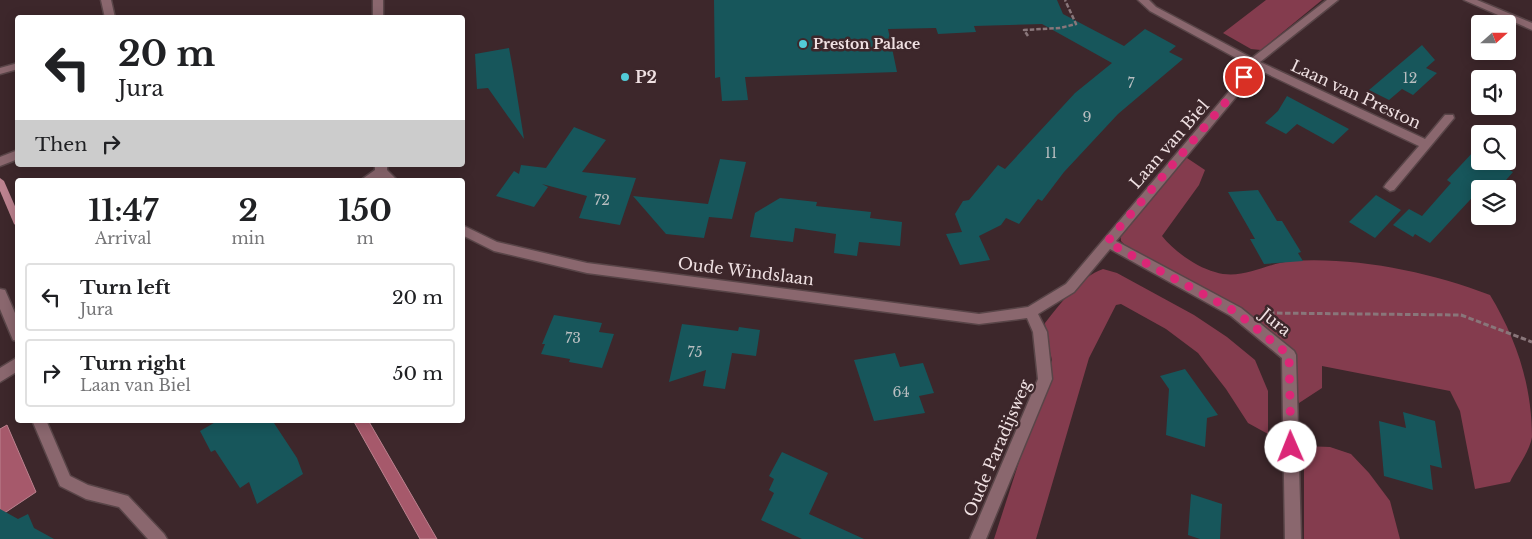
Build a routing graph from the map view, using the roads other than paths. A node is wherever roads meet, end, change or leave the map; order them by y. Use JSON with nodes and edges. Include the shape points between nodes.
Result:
{"nodes":[{"id":1,"x":106,"y":0,"type":"edge"},
{"id":2,"x":378,"y":0,"type":"edge"},
{"id":3,"x":1143,"y":0,"type":"edge"},
{"id":4,"x":1333,"y":0,"type":"edge"},
{"id":5,"x":1469,"y":0,"type":"edge"},
{"id":6,"x":109,"y":15,"type":"edge"},
{"id":7,"x":378,"y":15,"type":"edge"},
{"id":8,"x":1532,"y":27,"type":"edge"},
{"id":9,"x":1253,"y":63,"type":"junction"},
{"id":10,"x":15,"y":67,"type":"edge"},
{"id":11,"x":0,"y":71,"type":"edge"},
{"id":12,"x":1449,"y":118,"type":"dead end"},
{"id":13,"x":1425,"y":144,"type":"junction"},
{"id":14,"x":15,"y":155,"type":"edge"},
{"id":15,"x":0,"y":162,"type":"edge"},
{"id":16,"x":381,"y":169,"type":"edge"},
{"id":17,"x":370,"y":178,"type":"edge"},
{"id":18,"x":390,"y":178,"type":"edge"},
{"id":19,"x":1390,"y":186,"type":"dead end"},
{"id":20,"x":465,"y":231,"type":"edge"},
{"id":21,"x":1107,"y":242,"type":"junction"},
{"id":22,"x":0,"y":294,"type":"edge"},
{"id":23,"x":1031,"y":312,"type":"junction"},
{"id":24,"x":15,"y":329,"type":"edge"},
{"id":25,"x":15,"y":365,"type":"edge"},
{"id":26,"x":0,"y":376,"type":"edge"},
{"id":27,"x":41,"y":423,"type":"edge"},
{"id":28,"x":159,"y":539,"type":"edge"},
{"id":29,"x":978,"y":539,"type":"edge"},
{"id":30,"x":1293,"y":539,"type":"edge"}],
"edges":[{"from":1,"to":6,"type":"street"},
{"from":2,"to":7,"type":"street"},
{"from":3,"to":9,"type":"street","name":"Laan van Preston","via":[[1153,9]]},
{"from":4,"to":9,"type":"street","name":"Laan van Biel"},
{"from":5,"to":8,"type":"street"},
{"from":9,"to":13,"type":"street","name":"Laan van Preston"},
{"from":9,"to":21,"type":"street","name":"Laan van Biel","via":[[1236,90]]},
{"from":10,"to":11,"type":"street"},
{"from":12,"to":13,"type":"street","name":"Laan van Preston"},
{"from":13,"to":19,"type":"street","name":"Laan van Preston"},
{"from":14,"to":15,"type":"street"},
{"from":16,"to":17,"type":"street"},
{"from":16,"to":18,"type":"street"},
{"from":20,"to":23,"type":"street","name":"Oude Windslaan","via":[[494,246],[587,268],[979,319]]},
{"from":21,"to":23,"type":"street","name":"Laan van Biel","via":[[1070,288]]},
{"from":21,"to":30,"type":"street","name":"Jura","via":[[1236,312],[1289,355]]},
{"from":22,"to":24,"type":"street"},
{"from":23,"to":29,"type":"street","name":"Oude Paradijsweg","via":[[1040,332],[1045,379]]},
{"from":25,"to":26,"type":"street"},
{"from":27,"to":28,"type":"street","via":[[65,480],[86,492],[123,501]]}]}
